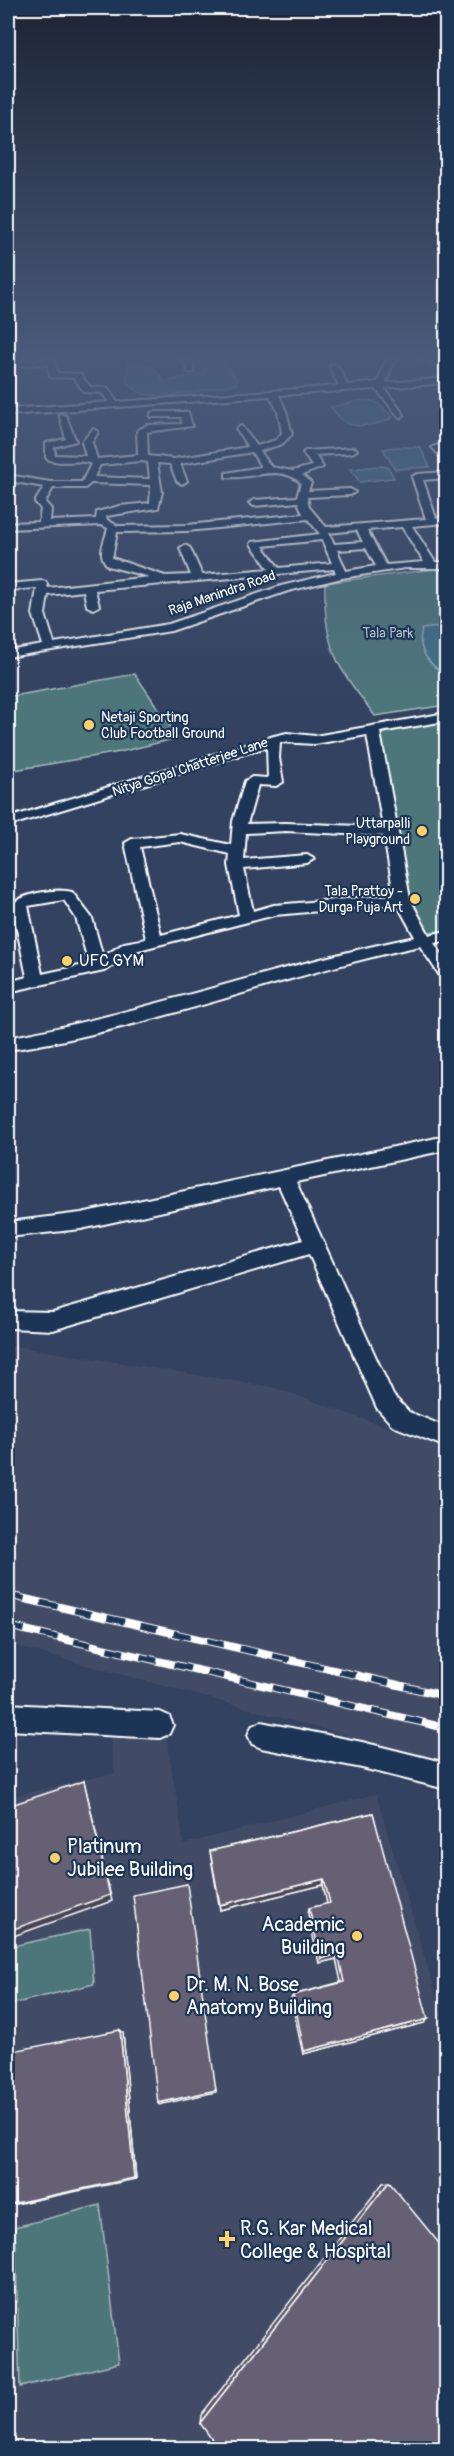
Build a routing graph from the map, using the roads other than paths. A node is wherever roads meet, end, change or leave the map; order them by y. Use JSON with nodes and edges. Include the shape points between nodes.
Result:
{"nodes":[{"id":1,"x":92,"y":469,"type":"edge"},
{"id":2,"x":151,"y":469,"type":"edge"},
{"id":3,"x":177,"y":469,"type":"edge"},
{"id":4,"x":267,"y":469,"type":"joint"},
{"id":5,"x":310,"y":469,"type":"edge"},
{"id":6,"x":294,"y":474,"type":"junction"},
{"id":7,"x":229,"y":475,"type":"dead end"},
{"id":8,"x":447,"y":475,"type":"edge"},
{"id":9,"x":8,"y":478,"type":"edge"},
{"id":10,"x":88,"y":480,"type":"junction"},
{"id":11,"x":182,"y":481,"type":"dead end"},
{"id":12,"x":154,"y":482,"type":"junction"},
{"id":13,"x":50,"y":485,"type":"junction"},
{"id":14,"x":350,"y":492,"type":"dead end"},
{"id":15,"x":303,"y":496,"type":"junction"},
{"id":16,"x":254,"y":503,"type":"dead end"},
{"id":17,"x":124,"y":508,"type":"junction"},
{"id":18,"x":310,"y":516,"type":"junction"},
{"id":19,"x":447,"y":520,"type":"edge"},
{"id":20,"x":432,"y":521,"type":"junction"},
{"id":21,"x":102,"y":522,"type":"junction"},
{"id":22,"x":405,"y":523,"type":"junction"},
{"id":23,"x":44,"y":524,"type":"junction"},
{"id":24,"x":8,"y":526,"type":"edge"},
{"id":25,"x":360,"y":527,"type":"junction"},
{"id":26,"x":113,"y":529,"type":"junction"},
{"id":27,"x":134,"y":531,"type":"junction"},
{"id":28,"x":326,"y":538,"type":"junction"},
{"id":29,"x":370,"y":545,"type":"junction"},
{"id":30,"x":185,"y":548,"type":"dead end"},
{"id":31,"x":110,"y":563,"type":"junction"},
{"id":32,"x":431,"y":564,"type":"junction"},
{"id":33,"x":447,"y":565,"type":"edge"},
{"id":34,"x":382,"y":568,"type":"junction"},
{"id":35,"x":339,"y":571,"type":"junction"},
{"id":36,"x":276,"y":572,"type":"junction"},
{"id":37,"x":75,"y":577,"type":"dead end"},
{"id":38,"x":163,"y":579,"type":"junction"},
{"id":39,"x":198,"y":579,"type":"junction"},
{"id":40,"x":8,"y":587,"type":"edge"},
{"id":41,"x":89,"y":588,"type":"junction"},
{"id":42,"x":43,"y":592,"type":"junction"},
{"id":43,"x":93,"y":606,"type":"dead end"},
{"id":44,"x":50,"y":647,"type":"junction"},
{"id":45,"x":8,"y":654,"type":"edge"},
{"id":46,"x":447,"y":717,"type":"edge"},
{"id":47,"x":373,"y":729,"type":"junction"},
{"id":48,"x":274,"y":740,"type":"junction"},
{"id":49,"x":8,"y":822,"type":"edge"},
{"id":50,"x":240,"y":829,"type":"junction"},
{"id":51,"x":390,"y":832,"type":"junction"},
{"id":52,"x":237,"y":858,"type":"junction"},
{"id":53,"x":307,"y":859,"type":"dead end"},
{"id":54,"x":402,"y":900,"type":"junction"},
{"id":55,"x":247,"y":918,"type":"junction"},
{"id":56,"x":447,"y":936,"type":"edge"},
{"id":57,"x":424,"y":940,"type":"junction"},
{"id":58,"x":154,"y":941,"type":"junction"},
{"id":59,"x":98,"y":967,"type":"junction"},
{"id":60,"x":447,"y":972,"type":"edge"},
{"id":61,"x":36,"y":982,"type":"junction"},
{"id":62,"x":8,"y":987,"type":"edge"},
{"id":63,"x":8,"y":1044,"type":"edge"},
{"id":64,"x":447,"y":1143,"type":"edge"},
{"id":65,"x":284,"y":1177,"type":"junction"},
{"id":66,"x":8,"y":1229,"type":"edge"},
{"id":67,"x":312,"y":1245,"type":"junction"},
{"id":68,"x":8,"y":1320,"type":"edge"},
{"id":69,"x":447,"y":1437,"type":"edge"},
{"id":70,"x":8,"y":1717,"type":"edge"},
{"id":71,"x":160,"y":1725,"type":"dead end"},
{"id":72,"x":261,"y":1735,"type":"dead end"},
{"id":73,"x":447,"y":1776,"type":"edge"}],
"edges":[{"from":1,"to":10,"type":"street"},
{"from":2,"to":12,"type":"street"},
{"from":3,"to":11,"type":"street"},
{"from":4,"to":6,"type":"street"},
{"from":4,"to":7,"type":"street"},
{"from":5,"to":6,"type":"street"},
{"from":6,"to":15,"type":"street","via":[[306,483]]},
{"from":8,"to":20,"type":"street","via":[[417,477]]},
{"from":9,"to":13,"type":"street"},
{"from":10,"to":12,"type":"street"},
{"from":10,"to":13,"type":"street","via":[[85,485]]},
{"from":12,"to":17,"type":"street","via":[[154,506]]},
{"from":13,"to":23,"type":"street","via":[[40,502],[46,509]]},
{"from":14,"to":15,"type":"street"},
{"from":15,"to":16,"type":"street"},
{"from":15,"to":18,"type":"street","via":[[304,508]]},
{"from":17,"to":21,"type":"street","via":[[101,514]]},
{"from":17,"to":27,"type":"street"},
{"from":18,"to":27,"type":"street"},
{"from":18,"to":28,"type":"street"},
{"from":19,"to":20,"type":"street"},
{"from":20,"to":22,"type":"street"},
{"from":21,"to":23,"type":"street"},
{"from":21,"to":26,"type":"street"},
{"from":22,"to":25,"type":"street"},
{"from":22,"to":32,"type":"street"},
{"from":23,"to":24,"type":"street"},
{"from":25,"to":28,"type":"street"},
{"from":25,"to":29,"type":"street"},
{"from":26,"to":27,"type":"street"},
{"from":26,"to":31,"type":"street","via":[[106,551]]},
{"from":28,"to":29,"type":"street"},
{"from":28,"to":35,"type":"street"},
{"from":28,"to":36,"type":"street","via":[[256,544]]},
{"from":29,"to":34,"type":"street"},
{"from":30,"to":39,"type":"street"},
{"from":31,"to":37,"type":"street","via":[[102,573]]},
{"from":31,"to":38,"type":"street"},
{"from":32,"to":33,"type":"street","name":"Raja Manindra Road"},
{"from":32,"to":34,"type":"street","name":"Raja Manindra Road"},
{"from":34,"to":35,"type":"street","name":"Raja Manindra Road"},
{"from":35,"to":36,"type":"street"},
{"from":35,"to":44,"type":"street","name":"Raja Manindra Road","via":[[171,627]]},
{"from":36,"to":39,"type":"street"},
{"from":38,"to":39,"type":"street"},
{"from":38,"to":41,"type":"street"},
{"from":40,"to":42,"type":"street","via":[[42,584]]},
{"from":41,"to":42,"type":"street"},
{"from":41,"to":43,"type":"street"},
{"from":42,"to":44,"type":"street","via":[[38,606],[40,622]]},
{"from":44,"to":45,"type":"street","name":"Raja Manindra Road"},
{"from":46,"to":47,"type":"street","name":"Nitya Gopal Chatterjee Lane"},
{"from":47,"to":48,"type":"street","name":"Nitya Gopal Chatterjee Lane","via":[[315,740]]},
{"from":47,"to":51,"type":"street"},
{"from":48,"to":49,"type":"street","name":"Nitya Gopal Chatterjee Lane"},
{"from":48,"to":50,"type":"street","via":[[276,782],[252,781]]},
{"from":50,"to":51,"type":"street"},
{"from":50,"to":52,"type":"street"},
{"from":51,"to":54,"type":"street"},
{"from":52,"to":53,"type":"street"},
{"from":52,"to":55,"type":"street"},
{"from":52,"to":58,"type":"street","via":[[180,838],[132,843]]},
{"from":54,"to":55,"type":"street","via":[[274,910]]},
{"from":54,"to":57,"type":"street"},
{"from":55,"to":58,"type":"street"},
{"from":56,"to":57,"type":"street"},
{"from":57,"to":60,"type":"street"},
{"from":57,"to":63,"type":"street","via":[[172,1008]]},
{"from":58,"to":59,"type":"street","via":[[130,947]]},
{"from":59,"to":61,"type":"street"},
{"from":59,"to":61,"type":"street","via":[[84,919],[72,899],[67,895],[26,901],[20,905]]},
{"from":61,"to":62,"type":"street"},
{"from":64,"to":65,"type":"street"},
{"from":65,"to":66,"type":"street","via":[[81,1221]]},
{"from":65,"to":67,"type":"street"},
{"from":67,"to":68,"type":"street","via":[[53,1321]]},
{"from":67,"to":69,"type":"street","via":[[385,1401],[401,1419]]},
{"from":70,"to":71,"type":"street"},
{"from":72,"to":73,"type":"street"}]}
